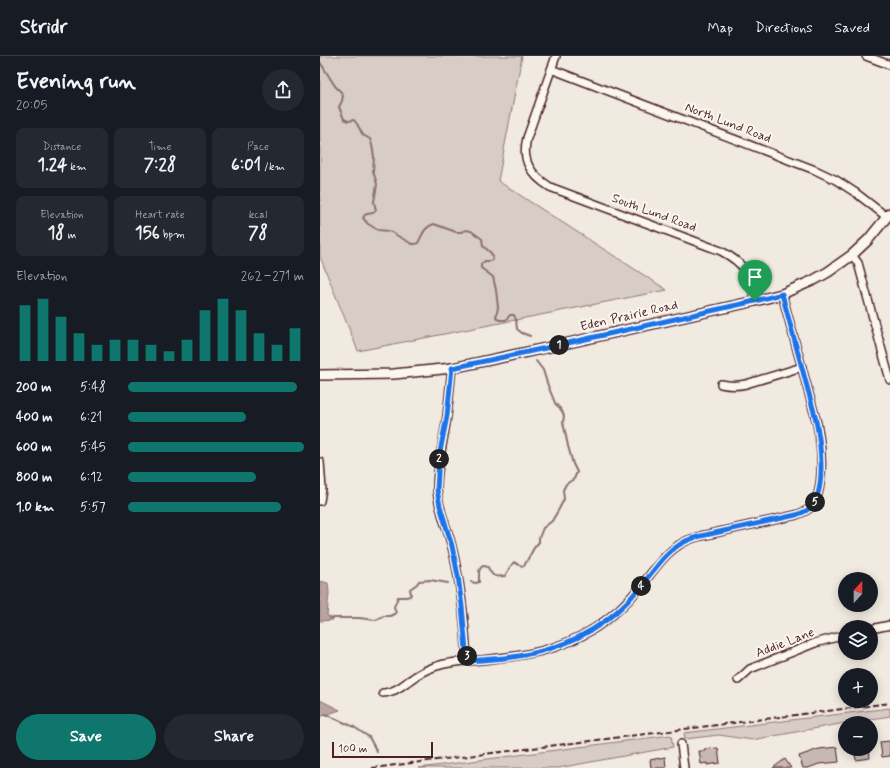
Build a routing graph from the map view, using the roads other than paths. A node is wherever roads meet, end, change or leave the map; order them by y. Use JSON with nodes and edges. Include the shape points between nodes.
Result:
{"nodes":[{"id":1,"x":556,"y":56,"type":"edge"},
{"id":2,"x":866,"y":56,"type":"edge"},
{"id":3,"x":877,"y":58,"type":"edge"},
{"id":4,"x":890,"y":65,"type":"edge"},
{"id":5,"x":551,"y":69,"type":"junction"},
{"id":6,"x":888,"y":215,"type":"edge"},
{"id":7,"x":852,"y":255,"type":"junction"},
{"id":8,"x":782,"y":294,"type":"junction"},
{"id":9,"x":755,"y":301,"type":"junction"},
{"id":10,"x":802,"y":367,"type":"junction"},
{"id":11,"x":452,"y":368,"type":"junction"},
{"id":12,"x":320,"y":375,"type":"edge"},
{"id":13,"x":890,"y":380,"type":"edge"},
{"id":14,"x":721,"y":384,"type":"dead end"},
{"id":15,"x":320,"y":462,"type":"edge"},
{"id":16,"x":320,"y":501,"type":"edge"},
{"id":17,"x":890,"y":626,"type":"edge"},
{"id":18,"x":878,"y":628,"type":"edge"},
{"id":19,"x":838,"y":637,"type":"edge"},
{"id":20,"x":467,"y":661,"type":"junction"},
{"id":21,"x":738,"y":680,"type":"dead end"},
{"id":22,"x":383,"y":693,"type":"dead end"},
{"id":23,"x":681,"y":744,"type":"dead end"},
{"id":24,"x":684,"y":768,"type":"edge"}],
"edges":[{"from":1,"to":5,"type":"street"},
{"from":2,"to":3,"type":"street"},
{"from":3,"to":4,"type":"street"},
{"from":5,"to":6,"type":"street","name":"North Lund Road","via":[[815,170],[836,180]]},
{"from":5,"to":9,"type":"street","name":"South Lund Road","via":[[525,146],[527,164],[533,173],[550,187],[731,256],[747,272]]},
{"from":6,"to":7,"type":"main road","name":"Eden Prairie Road"},
{"from":7,"to":8,"type":"main road","name":"Eden Prairie Road","via":[[814,280]]},
{"from":7,"to":13,"type":"street","via":[[858,263]]},
{"from":8,"to":9,"type":"main road","name":"Eden Prairie Road"},
{"from":8,"to":10,"type":"street"},
{"from":9,"to":11,"type":"main road","name":"Eden Prairie Road"},
{"from":10,"to":14,"type":"street","via":[[738,386]]},
{"from":10,"to":20,"type":"street","via":[[818,429],[821,456],[819,491],[812,507],[796,515],[701,536],[679,544],[612,616],[558,647],[517,656]]},
{"from":11,"to":12,"type":"main road","name":"Eden Prairie Road","via":[[394,374]]},
{"from":11,"to":20,"type":"street","via":[[439,457],[437,490],[458,576]]},
{"from":15,"to":16,"type":"street"},
{"from":17,"to":18,"type":"street"},
{"from":19,"to":21,"type":"street","name":"Addie Lane","via":[[815,643],[750,669]]},
{"from":20,"to":22,"type":"street","via":[[436,666],[423,671],[392,692]]},
{"from":23,"to":24,"type":"street"}]}
